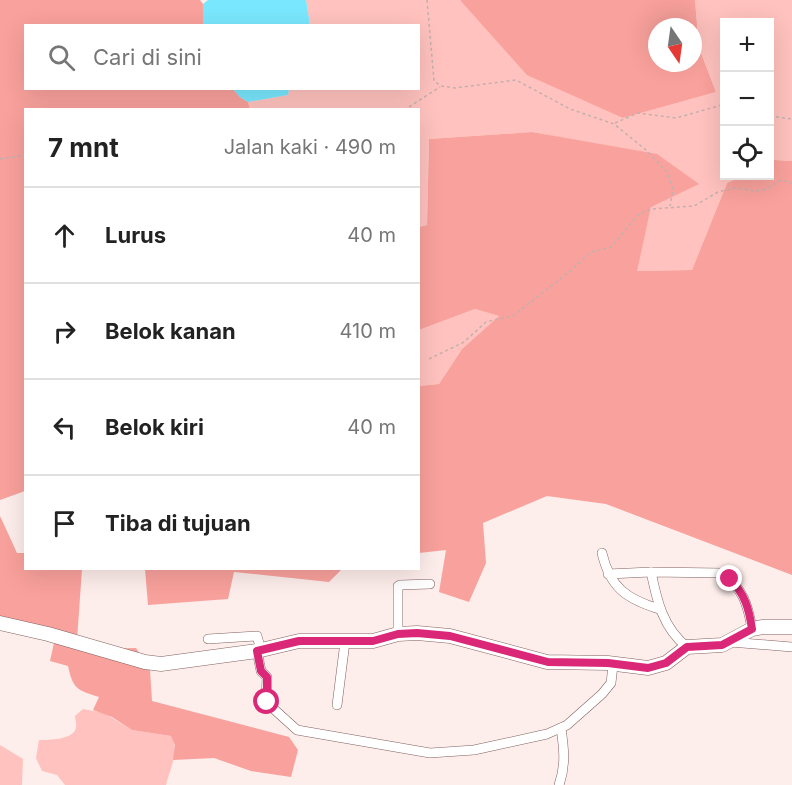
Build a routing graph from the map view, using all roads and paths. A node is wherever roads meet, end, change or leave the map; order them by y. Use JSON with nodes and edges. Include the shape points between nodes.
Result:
{"nodes":[{"id":1,"x":427,"y":0,"type":"edge"},
{"id":2,"x":441,"y":86,"type":"junction"},
{"id":3,"x":720,"y":106,"type":"edge"},
{"id":4,"x":407,"y":108,"type":"edge"},
{"id":5,"x":774,"y":117,"type":"edge"},
{"id":6,"x":792,"y":119,"type":"edge"},
{"id":7,"x":614,"y":124,"type":"junction"},
{"id":8,"x":24,"y":155,"type":"edge"},
{"id":9,"x":0,"y":159,"type":"edge"},
{"id":10,"x":792,"y":183,"type":"edge"},
{"id":11,"x":670,"y":206,"type":"junction"},
{"id":12,"x":429,"y":359,"type":"dead end"},
{"id":13,"x":602,"y":553,"type":"dead end"},
{"id":14,"x":651,"y":572,"type":"junction"},
{"id":15,"x":608,"y":574,"type":"junction"},
{"id":16,"x":430,"y":584,"type":"dead end"},
{"id":17,"x":659,"y":609,"type":"junction"},
{"id":18,"x":0,"y":623,"type":"edge"},
{"id":19,"x":792,"y":627,"type":"edge"},
{"id":20,"x":752,"y":629,"type":"junction"},
{"id":21,"x":398,"y":634,"type":"junction"},
{"id":22,"x":208,"y":639,"type":"dead end"},
{"id":23,"x":345,"y":642,"type":"junction"},
{"id":24,"x":730,"y":642,"type":"junction"},
{"id":25,"x":687,"y":647,"type":"junction"},
{"id":26,"x":792,"y":647,"type":"edge"},
{"id":27,"x":259,"y":650,"type":"junction"},
{"id":28,"x":613,"y":665,"type":"junction"},
{"id":29,"x":338,"y":705,"type":"dead end"},
{"id":30,"x":561,"y":728,"type":"junction"},
{"id":31,"x":559,"y":785,"type":"edge"}],
"edges":[{"from":1,"to":2,"type":"path","via":[[434,81]]},
{"from":2,"to":4,"type":"path"},
{"from":2,"to":7,"type":"path","via":[[455,88],[516,80],[570,109]]},
{"from":3,"to":7,"type":"path","via":[[676,118],[638,113]]},
{"from":5,"to":6,"type":"path"},
{"from":7,"to":11,"type":"path","via":[[667,172],[673,190]]},
{"from":8,"to":9,"type":"path"},
{"from":10,"to":11,"type":"path","via":[[781,180],[756,191],[735,188],[718,192],[694,206]]},
{"from":11,"to":12,"type":"path","via":[[639,213],[611,247],[591,252],[513,316],[486,322],[464,342]]},
{"from":13,"to":15,"type":"street"},
{"from":14,"to":15,"type":"street"},
{"from":14,"to":17,"type":"street"},
{"from":14,"to":20,"type":"street","via":[[722,573],[738,587],[746,601]]},
{"from":15,"to":17,"type":"street","via":[[634,601]]},
{"from":16,"to":21,"type":"street","via":[[398,586]]},
{"from":17,"to":25,"type":"street","via":[[672,632]]},
{"from":18,"to":27,"type":"street","via":[[161,664]]},
{"from":19,"to":20,"type":"street"},
{"from":20,"to":24,"type":"street"},
{"from":21,"to":23,"type":"street","via":[[373,641]]},
{"from":21,"to":28,"type":"street","via":[[450,636],[548,662]]},
{"from":22,"to":27,"type":"street","via":[[257,636]]},
{"from":23,"to":27,"type":"street","via":[[299,641]]},
{"from":23,"to":29,"type":"street"},
{"from":24,"to":25,"type":"street"},
{"from":24,"to":26,"type":"street"},
{"from":25,"to":28,"type":"street","via":[[659,666]]},
{"from":27,"to":30,"type":"street","via":[[261,671],[267,677],[267,702],[297,730],[430,753],[474,750]]},
{"from":28,"to":30,"type":"street","via":[[611,683],[602,694]]},
{"from":30,"to":31,"type":"street","via":[[566,758]]}]}
